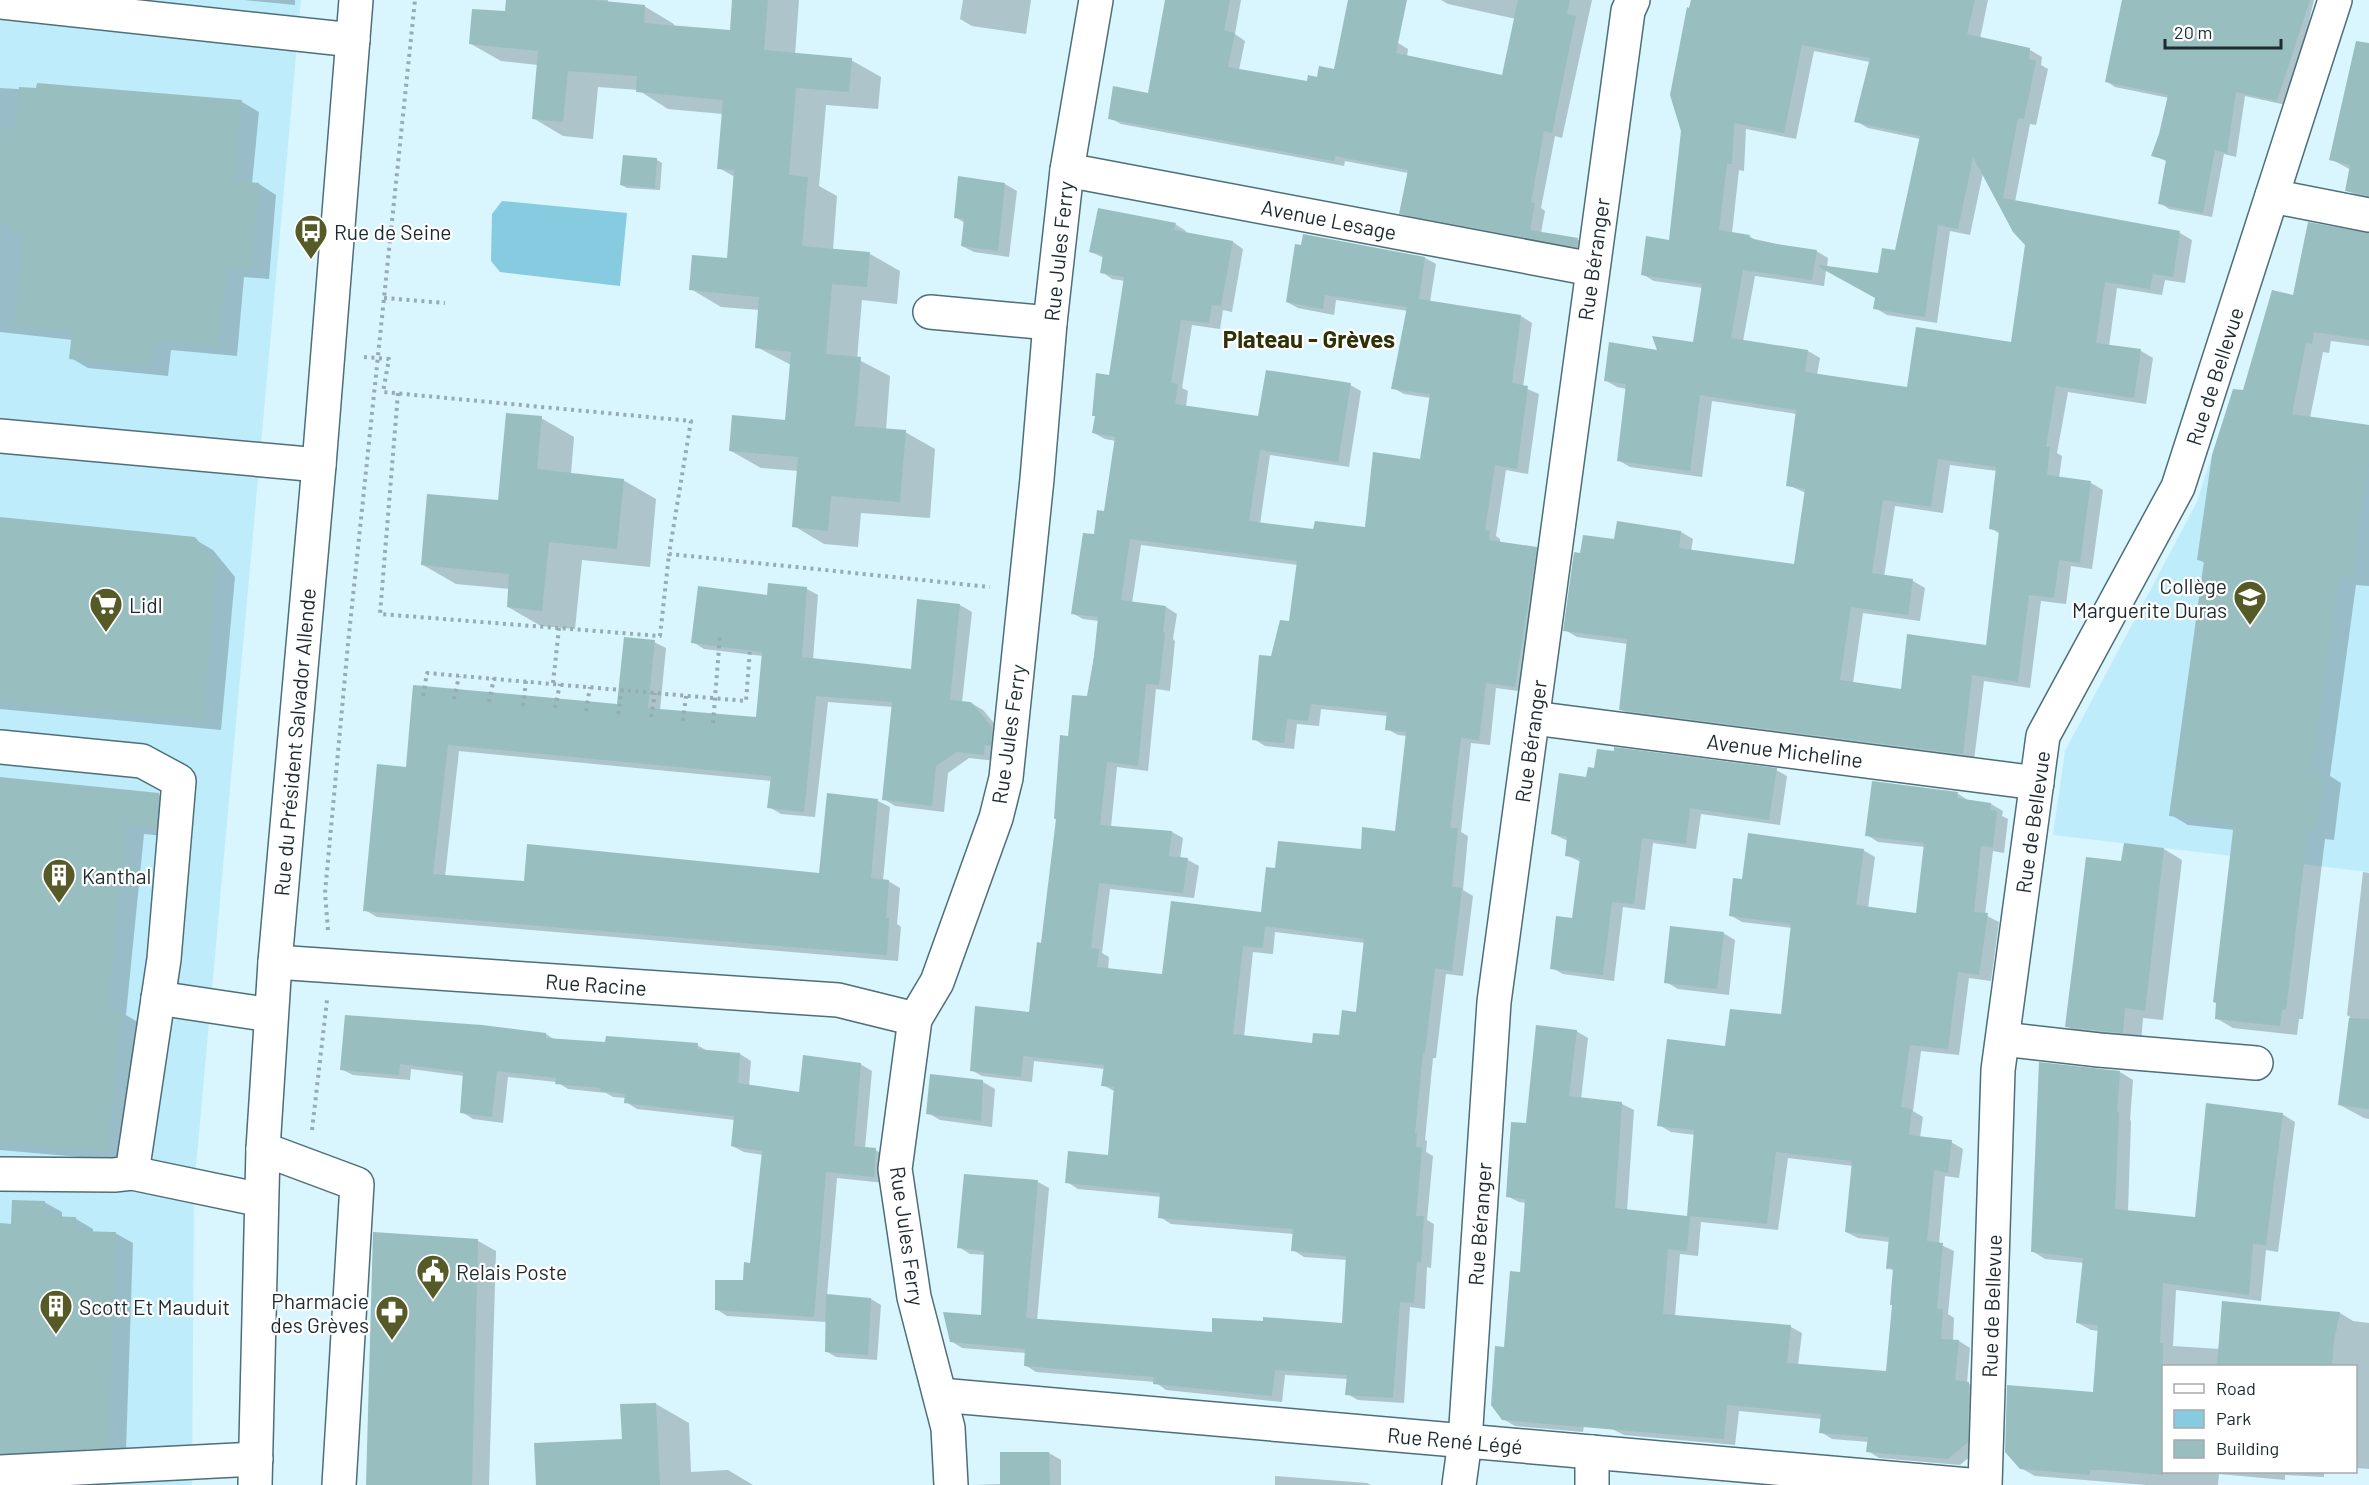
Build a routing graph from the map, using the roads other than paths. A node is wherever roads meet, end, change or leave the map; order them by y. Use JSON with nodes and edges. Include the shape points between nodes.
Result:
{"nodes":[{"id":1,"x":356,"y":0,"type":"edge"},
{"id":2,"x":1096,"y":0,"type":"edge"},
{"id":3,"x":1633,"y":0,"type":"edge"},
{"id":4,"x":2335,"y":0,"type":"edge"},
{"id":5,"x":0,"y":2,"type":"edge"},
{"id":6,"x":353,"y":40,"type":"junction"},
{"id":7,"x":1067,"y":170,"type":"junction"},
{"id":8,"x":2272,"y":196,"type":"junction"},
{"id":9,"x":2369,"y":215,"type":"edge"},
{"id":10,"x":1592,"y":269,"type":"junction"},
{"id":11,"x":930,"y":312,"type":"dead end"},
{"id":12,"x":1050,"y":322,"type":"junction"},
{"id":13,"x":0,"y":436,"type":"edge"},
{"id":14,"x":319,"y":465,"type":"junction"},
{"id":15,"x":1533,"y":718,"type":"junction"},
{"id":16,"x":0,"y":747,"type":"edge"},
{"id":17,"x":2037,"y":783,"type":"junction"},
{"id":18,"x":275,"y":962,"type":"junction"},
{"id":19,"x":158,"y":998,"type":"junction"},
{"id":20,"x":271,"y":1015,"type":"junction"},
{"id":21,"x":915,"y":1019,"type":"junction"},
{"id":22,"x":2002,"y":1039,"type":"junction"},
{"id":23,"x":2256,"y":1064,"type":"dead end"},
{"id":24,"x":263,"y":1149,"type":"junction"},
{"id":25,"x":132,"y":1173,"type":"junction"},
{"id":26,"x":0,"y":1174,"type":"edge"},
{"id":27,"x":261,"y":1200,"type":"junction"},
{"id":28,"x":940,"y":1395,"type":"junction"},
{"id":29,"x":1465,"y":1441,"type":"junction"},
{"id":30,"x":1592,"y":1452,"type":"junction"},
{"id":31,"x":0,"y":1472,"type":"edge"},
{"id":32,"x":255,"y":1472,"type":"edge"},
{"id":33,"x":339,"y":1485,"type":"edge"},
{"id":34,"x":951,"y":1485,"type":"edge"},
{"id":35,"x":1460,"y":1485,"type":"edge"},
{"id":36,"x":1592,"y":1485,"type":"edge"},
{"id":37,"x":1969,"y":1485,"type":"edge"},
{"id":38,"x":1985,"y":1485,"type":"edge"}],
"edges":[{"from":1,"to":6,"type":"street","name":"Rue du Président Salvador Allende"},
{"from":2,"to":7,"type":"street","name":"Rue Jules Ferry"},
{"from":3,"to":10,"type":"street","name":"Rue Béranger","via":[[1628,11]]},
{"from":4,"to":8,"type":"street","name":"Rue de Bellevue"},
{"from":5,"to":6,"type":"street"},
{"from":6,"to":14,"type":"street","name":"Rue du Président Salvador Allende"},
{"from":7,"to":10,"type":"street","name":"Avenue Lesage"},
{"from":7,"to":12,"type":"street","name":"Rue Jules Ferry"},
{"from":8,"to":9,"type":"street"},
{"from":8,"to":17,"type":"street","name":"Rue de Bellevue","via":[[2178,487],[2043,736]]},
{"from":10,"to":15,"type":"street","name":"Rue Béranger"},
{"from":11,"to":12,"type":"street"},
{"from":12,"to":21,"type":"street","name":"Rue Jules Ferry","via":[[1006,778],[996,818],[937,982]]},
{"from":13,"to":14,"type":"street"},
{"from":14,"to":18,"type":"street","name":"Rue du Président Salvador Allende"},
{"from":15,"to":17,"type":"street","name":"Avenue Micheline"},
{"from":15,"to":29,"type":"street","name":"Rue Béranger","via":[[1494,1002]]},
{"from":16,"to":19,"type":"street","via":[[142,761],[179,781]]},
{"from":17,"to":22,"type":"street","name":"Rue de Bellevue"},
{"from":18,"to":20,"type":"street","name":"Rue du Président Salvador Allende"},
{"from":18,"to":21,"type":"street","name":"Rue Racine","via":[[838,1000]]},
{"from":19,"to":20,"type":"street"},
{"from":19,"to":25,"type":"street"},
{"from":20,"to":24,"type":"street","name":"Rue du Président Salvador Allende"},
{"from":21,"to":28,"type":"street","name":"Rue Jules Ferry","via":[[895,1169],[914,1298]]},
{"from":22,"to":23,"type":"street"},
{"from":22,"to":38,"type":"street","name":"Rue de Bellevue"},
{"from":24,"to":27,"type":"street","name":"Rue du Président Salvador Allende"},
{"from":24,"to":33,"type":"street","via":[[357,1184]]},
{"from":25,"to":26,"type":"street"},
{"from":25,"to":27,"type":"street"},
{"from":27,"to":32,"type":"street","name":"Rue du Président Salvador Allende"},
{"from":28,"to":29,"type":"street","name":"Rue René Légé"},
{"from":28,"to":34,"type":"street","name":"Rue Jules Ferry","via":[[948,1428]]},
{"from":29,"to":30,"type":"street","name":"Rue René Légé"},
{"from":29,"to":35,"type":"street","name":"Rue Béranger"},
{"from":30,"to":36,"type":"street"},
{"from":30,"to":37,"type":"street","name":"Rue René Légé"},
{"from":31,"to":32,"type":"street"}]}
